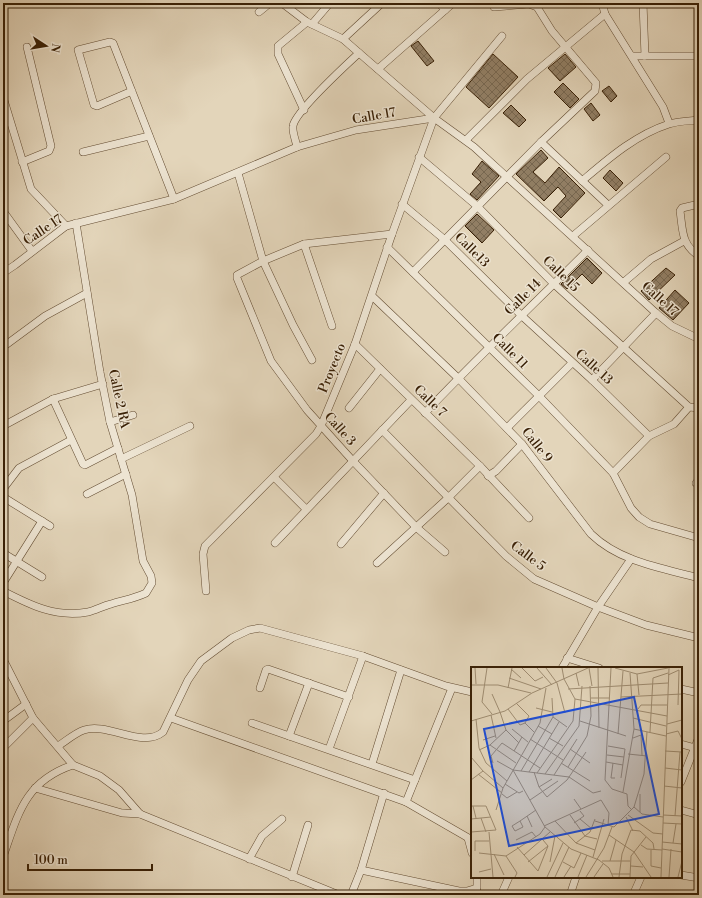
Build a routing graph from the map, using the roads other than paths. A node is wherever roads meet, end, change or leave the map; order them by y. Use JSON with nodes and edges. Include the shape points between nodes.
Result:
{"nodes":[{"id":1,"x":270,"y":3,"type":"edge"},
{"id":2,"x":282,"y":3,"type":"edge"},
{"id":3,"x":330,"y":3,"type":"edge"},
{"id":4,"x":382,"y":3,"type":"edge"},
{"id":5,"x":439,"y":3,"type":"edge"},
{"id":6,"x":453,"y":3,"type":"edge"},
{"id":7,"x":602,"y":3,"type":"edge"},
{"id":8,"x":644,"y":3,"type":"edge"},
{"id":9,"x":494,"y":7,"type":"dead end"},
{"id":10,"x":445,"y":10,"type":"junction"},
{"id":11,"x":259,"y":12,"type":"dead end"},
{"id":12,"x":605,"y":14,"type":"junction"},
{"id":13,"x":309,"y":23,"type":"junction"},
{"id":14,"x":502,"y":36,"type":"dead end"},
{"id":15,"x":343,"y":38,"type":"junction"},
{"id":16,"x":566,"y":46,"type":"junction"},
{"id":17,"x":27,"y":47,"type":"dead end"},
{"id":18,"x":359,"y":53,"type":"junction"},
{"id":19,"x":633,"y":56,"type":"junction"},
{"id":20,"x":646,"y":56,"type":"junction"},
{"id":21,"x":699,"y":56,"type":"edge"},
{"id":22,"x":378,"y":69,"type":"junction"},
{"id":23,"x":132,"y":91,"type":"junction"},
{"id":24,"x":3,"y":97,"type":"edge"},
{"id":25,"x":304,"y":110,"type":"junction"},
{"id":26,"x":434,"y":118,"type":"junction"},
{"id":27,"x":699,"y":120,"type":"edge"},
{"id":28,"x":669,"y":123,"type":"junction"},
{"id":29,"x":149,"y":136,"type":"junction"},
{"id":30,"x":466,"y":140,"type":"junction"},
{"id":31,"x":541,"y":142,"type":"junction"},
{"id":32,"x":298,"y":147,"type":"junction"},
{"id":33,"x":84,"y":152,"type":"dead end"},
{"id":34,"x":418,"y":157,"type":"junction"},
{"id":35,"x":666,"y":157,"type":"dead end"},
{"id":36,"x":22,"y":162,"type":"junction"},
{"id":37,"x":238,"y":173,"type":"junction"},
{"id":38,"x":508,"y":176,"type":"junction"},
{"id":39,"x":582,"y":181,"type":"junction"},
{"id":40,"x":174,"y":199,"type":"junction"},
{"id":41,"x":402,"y":204,"type":"junction"},
{"id":42,"x":699,"y":204,"type":"edge"},
{"id":43,"x":608,"y":205,"type":"junction"},
{"id":44,"x":477,"y":206,"type":"junction"},
{"id":45,"x":3,"y":211,"type":"edge"},
{"id":46,"x":76,"y":223,"type":"junction"},
{"id":47,"x":66,"y":226,"type":"junction"},
{"id":48,"x":392,"y":234,"type":"junction"},
{"id":49,"x":572,"y":236,"type":"junction"},
{"id":50,"x":445,"y":240,"type":"junction"},
{"id":51,"x":684,"y":241,"type":"junction"},
{"id":52,"x":304,"y":244,"type":"junction"},
{"id":53,"x":387,"y":247,"type":"junction"},
{"id":54,"x":588,"y":250,"type":"junction"},
{"id":55,"x":32,"y":251,"type":"junction"},
{"id":56,"x":699,"y":256,"type":"edge"},
{"id":57,"x":263,"y":261,"type":"junction"},
{"id":58,"x":413,"y":272,"type":"junction"},
{"id":59,"x":3,"y":273,"type":"edge"},
{"id":60,"x":624,"y":282,"type":"junction"},
{"id":61,"x":554,"y":284,"type":"junction"},
{"id":62,"x":88,"y":293,"type":"junction"},
{"id":63,"x":372,"y":296,"type":"junction"},
{"id":64,"x":656,"y":313,"type":"junction"},
{"id":65,"x":522,"y":316,"type":"junction"},
{"id":66,"x":332,"y":326,"type":"dead end"},
{"id":67,"x":699,"y":340,"type":"edge"},
{"id":68,"x":355,"y":344,"type":"junction"},
{"id":69,"x":488,"y":346,"type":"junction"},
{"id":70,"x":3,"y":347,"type":"edge"},
{"id":71,"x":623,"y":347,"type":"junction"},
{"id":72,"x":312,"y":360,"type":"dead end"},
{"id":73,"x":572,"y":363,"type":"junction"},
{"id":74,"x":380,"y":369,"type":"junction"},
{"id":75,"x":458,"y":378,"type":"junction"},
{"id":76,"x":592,"y":380,"type":"junction"},
{"id":77,"x":103,"y":384,"type":"junction"},
{"id":78,"x":538,"y":395,"type":"junction"},
{"id":79,"x":53,"y":399,"type":"junction"},
{"id":80,"x":411,"y":400,"type":"junction"},
{"id":81,"x":689,"y":407,"type":"junction"},
{"id":82,"x":349,"y":408,"type":"dead end"},
{"id":83,"x":699,"y":408,"type":"edge"},
{"id":84,"x":425,"y":413,"type":"junction"},
{"id":85,"x":133,"y":415,"type":"dead end"},
{"id":86,"x":110,"y":422,"type":"junction"},
{"id":87,"x":3,"y":426,"type":"edge"},
{"id":88,"x":190,"y":426,"type":"dead end"},
{"id":89,"x":322,"y":426,"type":"junction"},
{"id":90,"x":507,"y":428,"type":"junction"},
{"id":91,"x":382,"y":430,"type":"junction"},
{"id":92,"x":649,"y":436,"type":"junction"},
{"id":93,"x":71,"y":440,"type":"junction"},
{"id":94,"x":522,"y":444,"type":"junction"},
{"id":95,"x":118,"y":448,"type":"junction"},
{"id":96,"x":121,"y":459,"type":"junction"},
{"id":97,"x":352,"y":460,"type":"junction"},
{"id":98,"x":480,"y":466,"type":"junction"},
{"id":99,"x":126,"y":474,"type":"junction"},
{"id":100,"x":613,"y":474,"type":"junction"},
{"id":101,"x":488,"y":476,"type":"junction"},
{"id":102,"x":274,"y":477,"type":"junction"},
{"id":103,"x":3,"y":489,"type":"edge"},
{"id":104,"x":384,"y":493,"type":"junction"},
{"id":105,"x":87,"y":494,"type":"dead end"},
{"id":106,"x":3,"y":497,"type":"edge"},
{"id":107,"x":448,"y":498,"type":"junction"},
{"id":108,"x":306,"y":509,"type":"junction"},
{"id":109,"x":529,"y":518,"type":"dead end"},
{"id":110,"x":42,"y":521,"type":"junction"},
{"id":111,"x":50,"y":526,"type":"dead end"},
{"id":112,"x":416,"y":527,"type":"junction"},
{"id":113,"x":699,"y":538,"type":"edge"},
{"id":114,"x":275,"y":543,"type":"dead end"},
{"id":115,"x":341,"y":544,"type":"dead end"},
{"id":116,"x":445,"y":552,"type":"dead end"},
{"id":117,"x":3,"y":553,"type":"edge"},
{"id":118,"x":631,"y":559,"type":"junction"},
{"id":119,"x":18,"y":562,"type":"junction"},
{"id":120,"x":377,"y":563,"type":"dead end"},
{"id":121,"x":42,"y":577,"type":"dead end"},
{"id":122,"x":699,"y":578,"type":"edge"},
{"id":123,"x":3,"y":583,"type":"edge"},
{"id":124,"x":3,"y":590,"type":"edge"},
{"id":125,"x":206,"y":591,"type":"dead end"},
{"id":126,"x":598,"y":607,"type":"junction"},
{"id":127,"x":699,"y":638,"type":"edge"},
{"id":128,"x":363,"y":656,"type":"junction"},
{"id":129,"x":567,"y":658,"type":"junction"},
{"id":130,"x":3,"y":659,"type":"edge"},
{"id":131,"x":562,"y":667,"type":"edge"},
{"id":132,"x":596,"y":667,"type":"edge"},
{"id":133,"x":401,"y":670,"type":"junction"},
{"id":134,"x":309,"y":683,"type":"junction"},
{"id":135,"x":260,"y":688,"type":"dead end"},
{"id":136,"x":452,"y":688,"type":"junction"},
{"id":137,"x":682,"y":689,"type":"edge"},
{"id":138,"x":471,"y":692,"type":"edge"},
{"id":139,"x":699,"y":693,"type":"edge"},
{"id":140,"x":349,"y":697,"type":"junction"},
{"id":141,"x":26,"y":704,"type":"junction"},
{"id":142,"x":34,"y":718,"type":"junction"},
{"id":143,"x":171,"y":718,"type":"junction"},
{"id":144,"x":3,"y":721,"type":"edge"},
{"id":145,"x":252,"y":723,"type":"dead end"},
{"id":146,"x":289,"y":736,"type":"junction"},
{"id":147,"x":699,"y":737,"type":"edge"},
{"id":148,"x":682,"y":744,"type":"edge"},
{"id":149,"x":58,"y":746,"type":"junction"},
{"id":150,"x":3,"y":748,"type":"edge"},
{"id":151,"x":330,"y":749,"type":"junction"},
{"id":152,"x":697,"y":749,"type":"edge"},
{"id":153,"x":372,"y":764,"type":"junction"},
{"id":154,"x":73,"y":765,"type":"junction"},
{"id":155,"x":415,"y":780,"type":"junction"},
{"id":156,"x":682,"y":780,"type":"edge"},
{"id":157,"x":35,"y":788,"type":"junction"},
{"id":158,"x":384,"y":793,"type":"junction"},
{"id":159,"x":406,"y":802,"type":"junction"},
{"id":160,"x":682,"y":810,"type":"edge"},
{"id":161,"x":140,"y":814,"type":"junction"},
{"id":162,"x":699,"y":815,"type":"edge"},
{"id":163,"x":282,"y":819,"type":"dead end"},
{"id":164,"x":308,"y":825,"type":"dead end"},
{"id":165,"x":470,"y":839,"type":"edge"},
{"id":166,"x":3,"y":857,"type":"edge"},
{"id":167,"x":249,"y":859,"type":"junction"},
{"id":168,"x":361,"y":870,"type":"junction"},
{"id":169,"x":682,"y":875,"type":"edge"},
{"id":170,"x":292,"y":877,"type":"junction"},
{"id":171,"x":477,"y":878,"type":"edge"},
{"id":172,"x":509,"y":878,"type":"edge"},
{"id":173,"x":576,"y":878,"type":"edge"},
{"id":174,"x":641,"y":878,"type":"edge"},
{"id":175,"x":699,"y":878,"type":"edge"},
{"id":176,"x":339,"y":895,"type":"edge"},
{"id":177,"x":351,"y":895,"type":"edge"},
{"id":178,"x":501,"y":895,"type":"edge"},
{"id":179,"x":570,"y":895,"type":"edge"},
{"id":180,"x":633,"y":895,"type":"edge"}],
"edges":[{"from":1,"to":11,"type":"street"},
{"from":2,"to":13,"type":"street"},
{"from":3,"to":13,"type":"street"},
{"from":4,"to":15,"type":"street"},
{"from":5,"to":10,"type":"street"},
{"from":6,"to":10,"type":"street"},
{"from":7,"to":12,"type":"street"},
{"from":8,"to":20,"type":"street"},
{"from":9,"to":16,"type":"street","via":[[534,4],[552,31]]},
{"from":10,"to":22,"type":"street"},
{"from":12,"to":16,"type":"street"},
{"from":12,"to":19,"type":"street"},
{"from":13,"to":15,"type":"street"},
{"from":13,"to":25,"type":"street","via":[[278,46],[278,54]]},
{"from":14,"to":26,"type":"street","name":"Proyecto"},
{"from":15,"to":18,"type":"street"},
{"from":16,"to":30,"type":"street","via":[[527,79]]},
{"from":16,"to":31,"type":"street","via":[[596,83],[595,91]]},
{"from":17,"to":36,"type":"street","via":[[52,146],[49,151]]},
{"from":18,"to":22,"type":"street"},
{"from":18,"to":25,"type":"street"},
{"from":19,"to":20,"type":"street"},
{"from":19,"to":28,"type":"street","via":[[663,107]]},
{"from":20,"to":21,"type":"street"},
{"from":22,"to":26,"type":"street"},
{"from":23,"to":23,"type":"street","via":[[112,42],[78,50],[94,105]]},
{"from":23,"to":29,"type":"street"},
{"from":24,"to":36,"type":"street"},
{"from":25,"to":32,"type":"street","via":[[293,126]]},
{"from":26,"to":30,"type":"street","name":"Calle 17"},
{"from":26,"to":32,"type":"street","name":"Calle 17","via":[[356,130]]},
{"from":26,"to":34,"type":"street","name":"Proyecto"},
{"from":27,"to":28,"type":"street"},
{"from":28,"to":39,"type":"street","via":[[622,149]]},
{"from":29,"to":33,"type":"street"},
{"from":29,"to":40,"type":"street"},
{"from":30,"to":38,"type":"street","name":"Calle 17"},
{"from":31,"to":38,"type":"street"},
{"from":31,"to":39,"type":"street"},
{"from":32,"to":37,"type":"street","name":"Calle 17"},
{"from":34,"to":41,"type":"street","name":"Proyecto"},
{"from":34,"to":44,"type":"street","name":"Calle 15"},
{"from":35,"to":43,"type":"street"},
{"from":36,"to":47,"type":"street","via":[[32,188]]},
{"from":37,"to":40,"type":"street","name":"Calle 17"},
{"from":37,"to":57,"type":"street"},
{"from":38,"to":44,"type":"street"},
{"from":38,"to":49,"type":"street","name":"Calle 17"},
{"from":39,"to":43,"type":"street"},
{"from":40,"to":46,"type":"street","name":"Calle 17"},
{"from":41,"to":48,"type":"street","name":"Proyecto"},
{"from":41,"to":50,"type":"street","name":"Calle13"},
{"from":42,"to":51,"type":"street","via":[[682,208],[680,211]]},
{"from":43,"to":49,"type":"street"},
{"from":44,"to":50,"type":"street"},
{"from":44,"to":61,"type":"street","name":"Calle 15"},
{"from":45,"to":55,"type":"street"},
{"from":46,"to":47,"type":"street","name":"Calle 17"},
{"from":46,"to":62,"type":"street","name":"Calle 2 RA"},
{"from":47,"to":55,"type":"street","name":"Calle 17"},
{"from":48,"to":52,"type":"street"},
{"from":48,"to":53,"type":"street","name":"Proyecto"},
{"from":49,"to":54,"type":"street","name":"Calle 17"},
{"from":50,"to":58,"type":"street"},
{"from":50,"to":65,"type":"street","name":"Calle13"},
{"from":51,"to":56,"type":"street","via":[[689,249]]},
{"from":51,"to":60,"type":"street","via":[[651,258]]},
{"from":52,"to":57,"type":"street"},
{"from":52,"to":66,"type":"street"},
{"from":53,"to":58,"type":"street","name":"Calle 11"},
{"from":53,"to":63,"type":"street","name":"Proyecto"},
{"from":54,"to":60,"type":"street","name":"Calle 17"},
{"from":54,"to":61,"type":"street","name":"Calle 14"},
{"from":55,"to":59,"type":"street","name":"Calle 17"},
{"from":57,"to":72,"type":"street","via":[[292,325]]},
{"from":57,"to":89,"type":"street","name":"Calle 3","via":[[237,275],[237,278],[271,360],[307,410]]},
{"from":58,"to":69,"type":"street","name":"Calle 11"},
{"from":60,"to":64,"type":"street","name":"Calle 17"},
{"from":61,"to":65,"type":"street","name":"Calle 14"},
{"from":61,"to":71,"type":"street","name":"Calle 15"},
{"from":62,"to":70,"type":"street","via":[[45,316]]},
{"from":62,"to":77,"type":"street","name":"Calle 2 RA"},
{"from":63,"to":68,"type":"street","name":"Proyecto"},
{"from":63,"to":75,"type":"street","name":"Calle 9"},
{"from":64,"to":67,"type":"street","name":"Calle 17","via":[[672,326]]},
{"from":64,"to":71,"type":"street"},
{"from":65,"to":69,"type":"street","name":"Calle 14"},
{"from":65,"to":73,"type":"street","name":"Calle 13"},
{"from":68,"to":74,"type":"street","name":"Calle 7"},
{"from":68,"to":89,"type":"street","name":"Proyecto"},
{"from":69,"to":75,"type":"street","name":"Calle 14"},
{"from":69,"to":78,"type":"street","name":"Calle 11"},
{"from":71,"to":76,"type":"street"},
{"from":71,"to":81,"type":"street","name":"Calle 15"},
{"from":73,"to":76,"type":"street","name":"Calle 13"},
{"from":73,"to":78,"type":"street"},
{"from":74,"to":80,"type":"street","name":"Calle 7"},
{"from":74,"to":82,"type":"street"},
{"from":75,"to":84,"type":"street","name":"Calle 14"},
{"from":75,"to":90,"type":"street","name":"Calle 9"},
{"from":76,"to":92,"type":"street","name":"Calle 13"},
{"from":77,"to":79,"type":"street"},
{"from":77,"to":86,"type":"street","name":"Calle 2 RA"},
{"from":78,"to":90,"type":"street"},
{"from":78,"to":100,"type":"street","name":"Calle 11"},
{"from":79,"to":87,"type":"street"},
{"from":79,"to":93,"type":"street"},
{"from":80,"to":84,"type":"street","name":"Calle 7"},
{"from":80,"to":91,"type":"street"},
{"from":81,"to":83,"type":"street"},
{"from":81,"to":92,"type":"street","via":[[674,424]]},
{"from":84,"to":98,"type":"street","name":"Calle 7"},
{"from":85,"to":86,"type":"street"},
{"from":86,"to":95,"type":"street","name":"Calle 2 RA"},
{"from":88,"to":96,"type":"street"},
{"from":89,"to":97,"type":"street","name":"Calle 3"},
{"from":89,"to":102,"type":"street","name":"Proyecto"},
{"from":90,"to":94,"type":"street","name":"Calle 9"},
{"from":91,"to":97,"type":"street"},
{"from":91,"to":107,"type":"street","name":"Calle 5"},
{"from":92,"to":100,"type":"street"},
{"from":93,"to":95,"type":"street","via":[[84,465]]},
{"from":93,"to":103,"type":"street","via":[[19,468]]},
{"from":94,"to":101,"type":"street"},
{"from":94,"to":118,"type":"street","name":"Calle 9","via":[[591,534],[602,544]]},
{"from":95,"to":96,"type":"street","name":"Calle 2 RA"},
{"from":96,"to":99,"type":"street","name":"Calle 2 RA"},
{"from":97,"to":104,"type":"street","name":"Calle 3"},
{"from":97,"to":108,"type":"street"},
{"from":98,"to":101,"type":"street","name":"Calle 7"},
{"from":98,"to":107,"type":"street"},
{"from":99,"to":105,"type":"street"},
{"from":99,"to":124,"type":"street","name":"Calle 2 RA","via":[[143,561],[151,576],[152,583],[146,593],[126,602],[110,604],[89,612],[70,613],[33,606]]},
{"from":100,"to":113,"type":"street","name":"Calle 11","via":[[638,517],[650,524]]},
{"from":101,"to":109,"type":"street","name":"Calle 7"},
{"from":102,"to":108,"type":"street"},
{"from":102,"to":125,"type":"street","name":"Proyecto","via":[[205,546],[203,554]]},
{"from":104,"to":112,"type":"street","name":"Calle 3"},
{"from":104,"to":115,"type":"street"},
{"from":106,"to":110,"type":"street"},
{"from":107,"to":112,"type":"street"},
{"from":107,"to":126,"type":"street","name":"Calle 5","via":[[506,556],[534,579]]},
{"from":108,"to":114,"type":"street"},
{"from":110,"to":111,"type":"street"},
{"from":110,"to":119,"type":"street"},
{"from":112,"to":116,"type":"street","name":"Calle 3"},
{"from":112,"to":120,"type":"street"},
{"from":117,"to":119,"type":"street"},
{"from":118,"to":122,"type":"street","name":"Calle 9"},
{"from":118,"to":126,"type":"street"},
{"from":119,"to":121,"type":"street"},
{"from":119,"to":123,"type":"street"},
{"from":126,"to":127,"type":"street","name":"Calle 5","via":[[646,625]]},
{"from":126,"to":129,"type":"street"},
{"from":128,"to":133,"type":"street"},
{"from":128,"to":140,"type":"street"},
{"from":128,"to":143,"type":"street","via":[[260,628],[249,630],[232,638],[201,661],[188,680]]},
{"from":129,"to":131,"type":"street"},
{"from":129,"to":132,"type":"street"},
{"from":130,"to":141,"type":"street"},
{"from":133,"to":136,"type":"street"},
{"from":133,"to":153,"type":"street"},
{"from":134,"to":135,"type":"street","via":[[267,669]]},
{"from":134,"to":140,"type":"street"},
{"from":134,"to":146,"type":"street"},
{"from":136,"to":138,"type":"street"},
{"from":136,"to":155,"type":"street"},
{"from":137,"to":139,"type":"street"},
{"from":140,"to":151,"type":"street"},
{"from":141,"to":142,"type":"street"},
{"from":141,"to":144,"type":"street"},
{"from":142,"to":149,"type":"street"},
{"from":142,"to":150,"type":"street"},
{"from":143,"to":149,"type":"street","via":[[158,736],[148,738],[85,729]]},
{"from":143,"to":158,"type":"street"},
{"from":145,"to":146,"type":"street"},
{"from":146,"to":151,"type":"street"},
{"from":147,"to":152,"type":"street"},
{"from":148,"to":152,"type":"street"},
{"from":149,"to":154,"type":"street"},
{"from":151,"to":153,"type":"street"},
{"from":152,"to":156,"type":"street"},
{"from":153,"to":155,"type":"street"},
{"from":154,"to":157,"type":"street","via":[[48,776]]},
{"from":154,"to":161,"type":"street","via":[[100,776],[119,790]]},
{"from":155,"to":159,"type":"street"},
{"from":157,"to":161,"type":"street","via":[[122,813]]},
{"from":157,"to":166,"type":"street","via":[[26,799]]},
{"from":158,"to":159,"type":"street"},
{"from":158,"to":168,"type":"street"},
{"from":159,"to":165,"type":"street"},
{"from":160,"to":162,"type":"street"},
{"from":161,"to":167,"type":"street"},
{"from":163,"to":167,"type":"street","via":[[262,836]]},
{"from":164,"to":170,"type":"street"},
{"from":167,"to":170,"type":"street"},
{"from":168,"to":171,"type":"street","via":[[459,891],[477,888]]},
{"from":168,"to":177,"type":"street"},
{"from":169,"to":175,"type":"street"},
{"from":170,"to":176,"type":"street"},
{"from":172,"to":178,"type":"street"},
{"from":173,"to":179,"type":"street"},
{"from":174,"to":180,"type":"street"}]}
